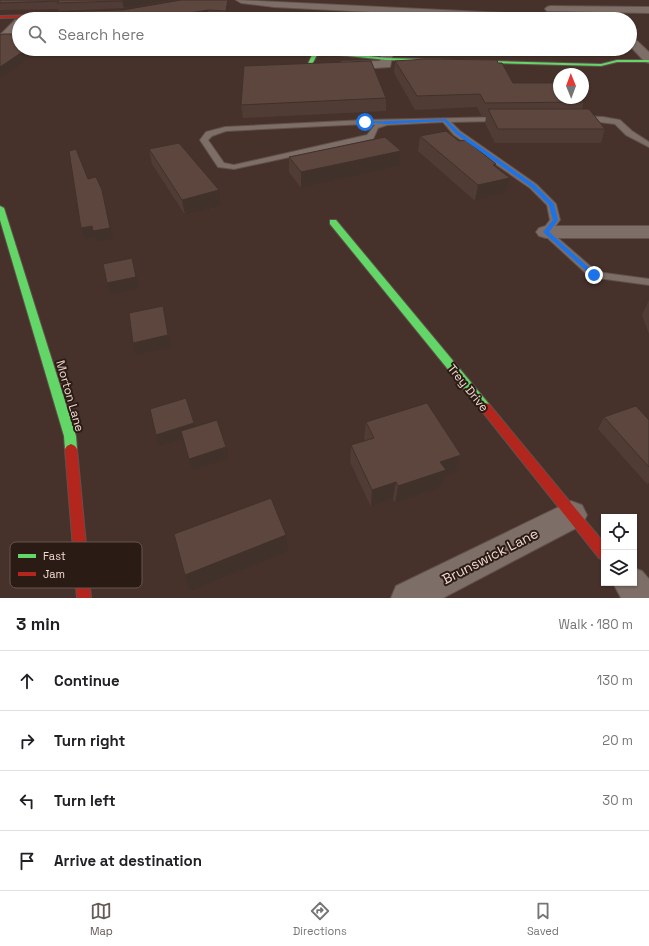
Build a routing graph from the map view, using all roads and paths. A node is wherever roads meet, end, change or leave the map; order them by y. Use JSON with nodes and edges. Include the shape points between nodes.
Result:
{"nodes":[{"id":1,"x":241,"y":0,"type":"edge"},
{"id":2,"x":399,"y":8,"type":"edge"},
{"id":3,"x":649,"y":10,"type":"edge"},
{"id":4,"x":460,"y":12,"type":"edge"},
{"id":5,"x":517,"y":12,"type":"edge"},
{"id":6,"x":632,"y":12,"type":"edge"},
{"id":7,"x":0,"y":17,"type":"edge"},
{"id":8,"x":12,"y":18,"type":"edge"},
{"id":9,"x":12,"y":30,"type":"edge"},
{"id":10,"x":0,"y":40,"type":"edge"},
{"id":11,"x":637,"y":47,"type":"edge"},
{"id":12,"x":314,"y":56,"type":"edge"},
{"id":13,"x":388,"y":56,"type":"edge"},
{"id":14,"x":427,"y":56,"type":"edge"},
{"id":15,"x":649,"y":60,"type":"edge"},
{"id":16,"x":308,"y":67,"type":"junction"},
{"id":17,"x":292,"y":68,"type":"edge"},
{"id":18,"x":576,"y":118,"type":"edge"},
{"id":19,"x":506,"y":119,"type":"edge"},
{"id":20,"x":445,"y":120,"type":"junction"},
{"id":21,"x":386,"y":123,"type":"junction"},
{"id":22,"x":649,"y":145,"type":"edge"},
{"id":23,"x":0,"y":208,"type":"edge"},
{"id":24,"x":333,"y":222,"type":"dead end"},
{"id":25,"x":546,"y":232,"type":"junction"},
{"id":26,"x":649,"y":232,"type":"edge"},
{"id":27,"x":649,"y":282,"type":"edge"},
{"id":28,"x":571,"y":515,"type":"junction"},
{"id":29,"x":79,"y":542,"type":"edge"},
{"id":30,"x":601,"y":550,"type":"edge"},
{"id":31,"x":633,"y":586,"type":"edge"},
{"id":32,"x":83,"y":588,"type":"edge"},
{"id":33,"x":84,"y":598,"type":"edge"},
{"id":34,"x":408,"y":598,"type":"edge"},
{"id":35,"x":643,"y":598,"type":"edge"}],
"edges":[{"from":1,"to":2,"type":"street","via":[[274,4]]},
{"from":2,"to":4,"type":"street"},
{"from":2,"to":5,"type":"street"},
{"from":3,"to":6,"type":"street"},
{"from":7,"to":8,"type":"street"},
{"from":9,"to":10,"type":"street"},
{"from":11,"to":15,"type":"street"},
{"from":12,"to":16,"type":"street"},
{"from":13,"to":16,"type":"street","via":[[386,64]]},
{"from":14,"to":15,"type":"street","via":[[601,65],[617,61]]},
{"from":16,"to":17,"type":"street"},
{"from":18,"to":22,"type":"lane","via":[[603,118],[616,122]]},
{"from":19,"to":20,"type":"lane"},
{"from":20,"to":21,"type":"lane"},
{"from":20,"to":25,"type":"lane","via":[[457,133],[533,186],[551,204],[556,220]]},
{"from":21,"to":21,"type":"lane","via":[[375,127],[370,137],[234,167],[221,165],[204,140],[209,134],[225,129]]},
{"from":23,"to":29,"type":"street","name":"Morton Lane","via":[[70,436]]},
{"from":24,"to":28,"type":"street","name":"Trey Drive"},
{"from":25,"to":26,"type":"street"},
{"from":25,"to":27,"type":"lane","via":[[594,275]]},
{"from":28,"to":30,"type":"street","name":"Trey Drive"},
{"from":28,"to":34,"type":"street","name":"Brunswick Lane"},
{"from":31,"to":35,"type":"street"},
{"from":32,"to":33,"type":"street","name":"Morton Lane"}]}
